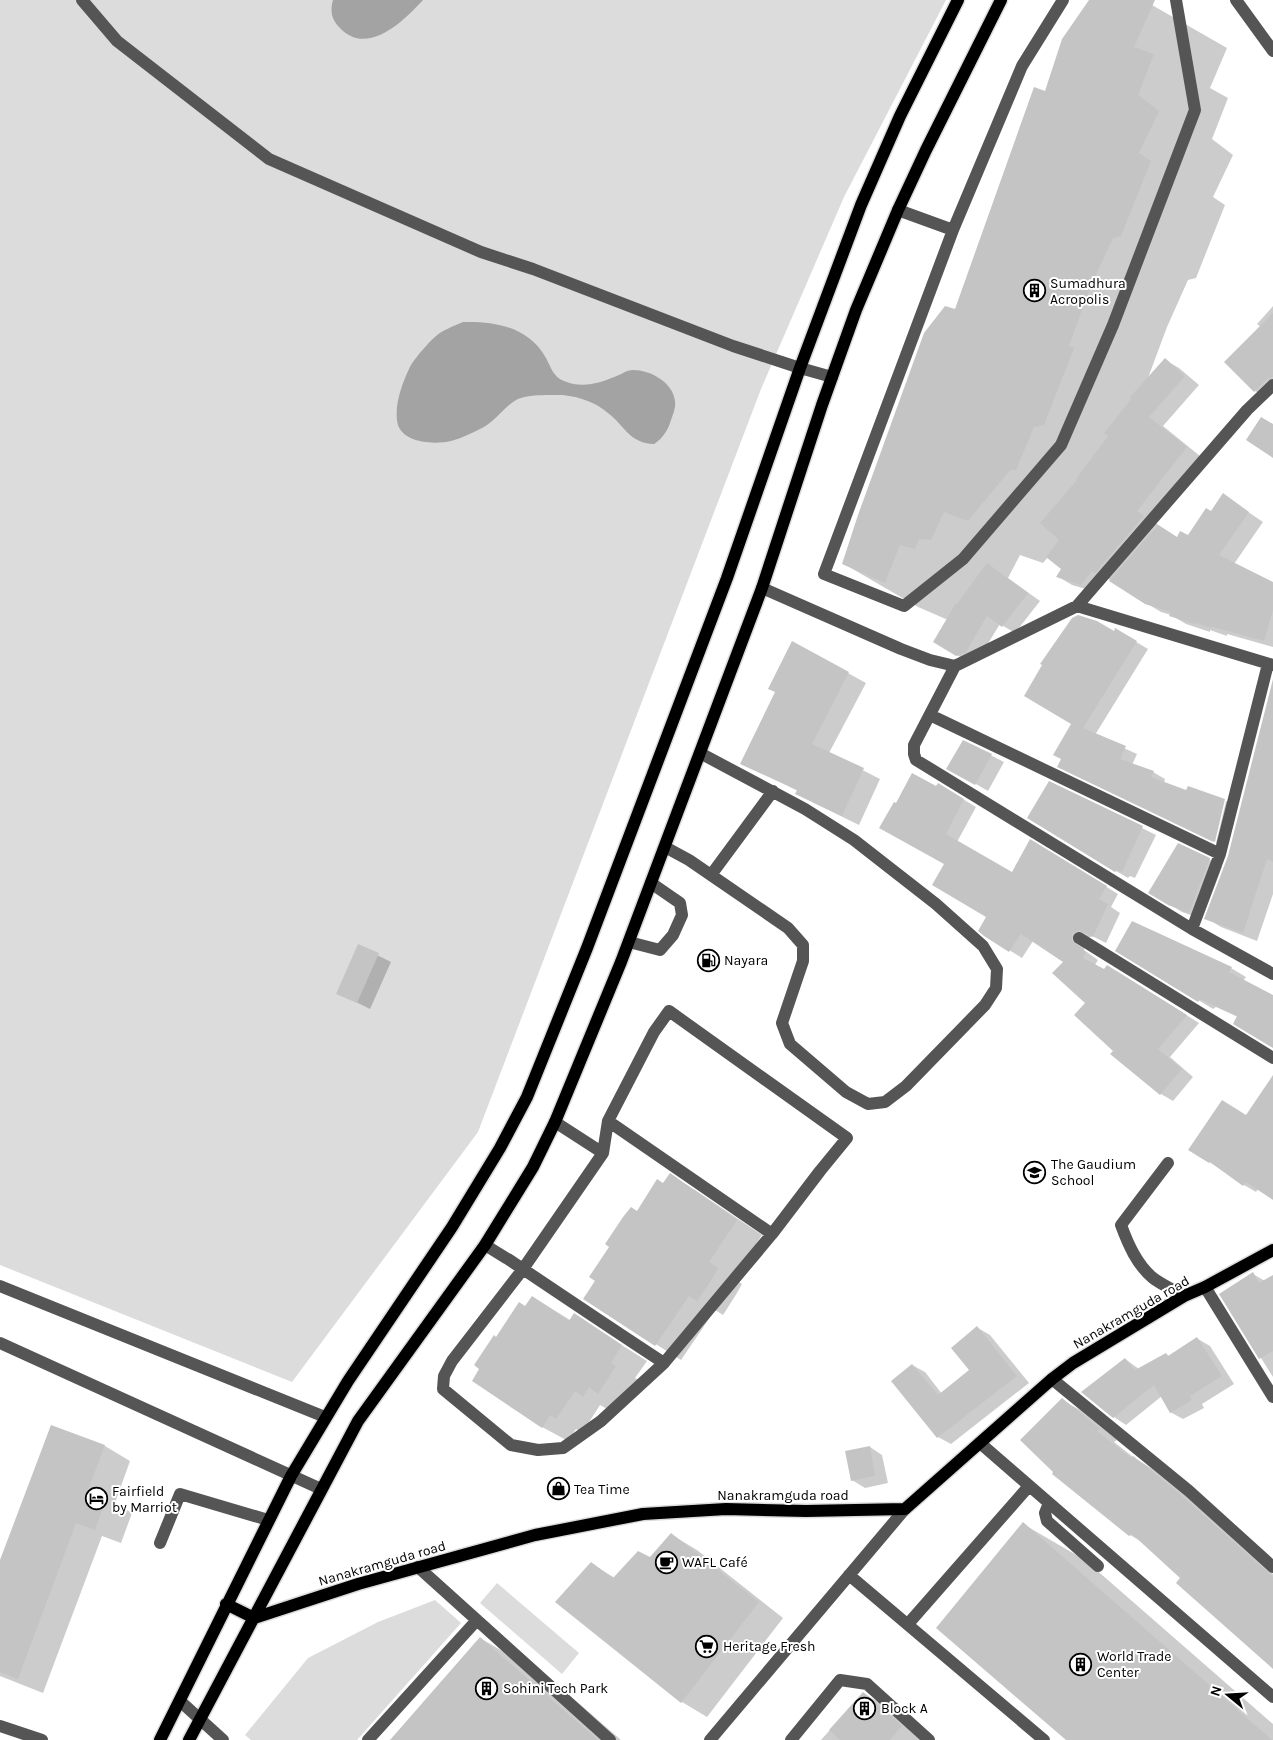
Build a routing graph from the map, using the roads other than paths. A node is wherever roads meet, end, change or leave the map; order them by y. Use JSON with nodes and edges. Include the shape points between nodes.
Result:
{"nodes":[{"id":1,"x":82,"y":0,"type":"edge"},
{"id":2,"x":958,"y":0,"type":"edge"},
{"id":3,"x":1001,"y":0,"type":"edge"},
{"id":4,"x":1063,"y":0,"type":"edge"},
{"id":5,"x":1176,"y":0,"type":"edge"},
{"id":6,"x":1236,"y":0,"type":"edge"},
{"id":7,"x":1273,"y":52,"type":"edge"},
{"id":8,"x":898,"y":210,"type":"junction"},
{"id":9,"x":952,"y":230,"type":"junction"},
{"id":10,"x":800,"y":368,"type":"junction"},
{"id":11,"x":832,"y":376,"type":"junction"},
{"id":12,"x":1273,"y":385,"type":"edge"},
{"id":13,"x":762,"y":588,"type":"junction"},
{"id":14,"x":1077,"y":606,"type":"junction"},
{"id":15,"x":1271,"y":664,"type":"edge"},
{"id":16,"x":956,"y":666,"type":"junction"},
{"id":17,"x":930,"y":715,"type":"junction"},
{"id":18,"x":700,"y":753,"type":"junction"},
{"id":19,"x":772,"y":791,"type":"junction"},
{"id":20,"x":665,"y":847,"type":"junction"},
{"id":21,"x":1220,"y":854,"type":"junction"},
{"id":22,"x":712,"y":876,"type":"junction"},
{"id":23,"x":651,"y":883,"type":"junction"},
{"id":24,"x":1192,"y":929,"type":"junction"},
{"id":25,"x":1079,"y":938,"type":"dead end"},
{"id":26,"x":629,"y":942,"type":"junction"},
{"id":27,"x":1273,"y":974,"type":"edge"},
{"id":28,"x":1273,"y":1058,"type":"edge"},
{"id":29,"x":608,"y":1121,"type":"junction"},
{"id":30,"x":555,"y":1122,"type":"junction"},
{"id":31,"x":604,"y":1153,"type":"junction"},
{"id":32,"x":1168,"y":1163,"type":"dead end"},
{"id":33,"x":772,"y":1234,"type":"junction"},
{"id":34,"x":485,"y":1244,"type":"junction"},
{"id":35,"x":1273,"y":1250,"type":"edge"},
{"id":36,"x":523,"y":1269,"type":"junction"},
{"id":37,"x":0,"y":1286,"type":"edge"},
{"id":38,"x":1206,"y":1287,"type":"junction"},
{"id":39,"x":1184,"y":1296,"type":"junction"},
{"id":40,"x":0,"y":1343,"type":"edge"},
{"id":41,"x":664,"y":1363,"type":"junction"},
{"id":42,"x":1052,"y":1379,"type":"junction"},
{"id":43,"x":1273,"y":1397,"type":"edge"},
{"id":44,"x":325,"y":1417,"type":"junction"},
{"id":45,"x":980,"y":1443,"type":"junction"},
{"id":46,"x":291,"y":1476,"type":"junction"},
{"id":47,"x":1029,"y":1486,"type":"junction"},
{"id":48,"x":321,"y":1489,"type":"junction"},
{"id":49,"x":1049,"y":1503,"type":"junction"},
{"id":50,"x":905,"y":1509,"type":"junction"},
{"id":51,"x":268,"y":1520,"type":"junction"},
{"id":52,"x":160,"y":1543,"type":"dead end"},
{"id":53,"x":1098,"y":1566,"type":"dead end"},
{"id":54,"x":418,"y":1567,"type":"junction"},
{"id":55,"x":1273,"y":1567,"type":"edge"},
{"id":56,"x":849,"y":1575,"type":"junction"},
{"id":57,"x":226,"y":1604,"type":"junction"},
{"id":58,"x":254,"y":1618,"type":"junction"},
{"id":59,"x":477,"y":1620,"type":"junction"},
{"id":60,"x":908,"y":1624,"type":"junction"},
{"id":61,"x":1273,"y":1697,"type":"edge"},
{"id":62,"x":180,"y":1701,"type":"junction"},
{"id":63,"x":200,"y":1719,"type":"junction"},
{"id":64,"x":0,"y":1726,"type":"edge"},
{"id":65,"x":42,"y":1740,"type":"edge"},
{"id":66,"x":161,"y":1740,"type":"edge"},
{"id":67,"x":189,"y":1740,"type":"edge"},
{"id":68,"x":223,"y":1740,"type":"edge"},
{"id":69,"x":368,"y":1740,"type":"edge"},
{"id":70,"x":610,"y":1740,"type":"edge"},
{"id":71,"x":710,"y":1740,"type":"edge"},
{"id":72,"x":791,"y":1740,"type":"edge"},
{"id":73,"x":929,"y":1740,"type":"edge"},
{"id":74,"x":1044,"y":1740,"type":"edge"}],
"edges":[{"from":1,"to":10,"type":"street","via":[[117,41],[268,159],[481,252]]},
{"from":2,"to":10,"type":"main road","via":[[900,116]]},
{"from":3,"to":8,"type":"main road"},
{"from":4,"to":9,"type":"street","via":[[1022,66]]},
{"from":5,"to":9,"type":"street","via":[[1195,110],[1114,326],[1061,445],[962,559],[904,606],[824,574]]},
{"from":6,"to":7,"type":"street"},
{"from":8,"to":9,"type":"street"},
{"from":8,"to":11,"type":"main road"},
{"from":10,"to":11,"type":"street"},
{"from":10,"to":44,"type":"main road","via":[[727,578],[587,948],[526,1097],[500,1148],[452,1226]]},
{"from":11,"to":13,"type":"main road"},
{"from":12,"to":14,"type":"street","via":[[1247,410]]},
{"from":13,"to":16,"type":"street","via":[[901,649]]},
{"from":13,"to":18,"type":"main road"},
{"from":14,"to":15,"type":"street"},
{"from":14,"to":16,"type":"street"},
{"from":15,"to":21,"type":"street"},
{"from":16,"to":17,"type":"street"},
{"from":17,"to":21,"type":"street"},
{"from":17,"to":24,"type":"street","via":[[914,745],[916,760]]},
{"from":18,"to":19,"type":"street"},
{"from":18,"to":20,"type":"main road"},
{"from":19,"to":22,"type":"street"},
{"from":19,"to":22,"type":"street","via":[[854,840],[936,904],[983,946],[997,969],[996,988],[985,1005],[906,1086],[886,1102],[868,1104],[846,1092],[790,1044],[782,1023],[803,961],[804,945],[788,928]]},
{"from":20,"to":22,"type":"street"},
{"from":20,"to":23,"type":"main road"},
{"from":21,"to":24,"type":"street"},
{"from":23,"to":26,"type":"main road"},
{"from":23,"to":26,"type":"street","via":[[680,902],[682,915],[673,935],[660,950]]},
{"from":24,"to":27,"type":"street"},
{"from":25,"to":28,"type":"street"},
{"from":26,"to":30,"type":"main road"},
{"from":29,"to":31,"type":"street"},
{"from":29,"to":33,"type":"street"},
{"from":29,"to":33,"type":"street","via":[[654,1032],[669,1011],[848,1138]]},
{"from":30,"to":31,"type":"street"},
{"from":30,"to":34,"type":"main road","via":[[533,1166]]},
{"from":31,"to":36,"type":"street"},
{"from":32,"to":39,"type":"street","via":[[1121,1225],[1141,1265],[1154,1278]]},
{"from":33,"to":41,"type":"street"},
{"from":34,"to":36,"type":"street"},
{"from":34,"to":48,"type":"main road","via":[[364,1413]]},
{"from":35,"to":38,"type":"main road","name":"Nanakramguda road"},
{"from":36,"to":41,"type":"street"},
{"from":36,"to":41,"type":"street","via":[[452,1361],[444,1376],[443,1389],[511,1445],[538,1450],[563,1448],[601,1421]]},
{"from":37,"to":44,"type":"street"},
{"from":38,"to":39,"type":"main road","name":"Nanakramguda road"},
{"from":38,"to":43,"type":"street"},
{"from":39,"to":42,"type":"main road","name":"Nanakramguda road"},
{"from":40,"to":46,"type":"street"},
{"from":42,"to":45,"type":"main road","name":"Nanakramguda road"},
{"from":42,"to":55,"type":"street","via":[[1189,1491]]},
{"from":44,"to":46,"type":"main road"},
{"from":45,"to":47,"type":"street"},
{"from":45,"to":50,"type":"main road","name":"Nanakramguda road"},
{"from":46,"to":48,"type":"street"},
{"from":46,"to":51,"type":"main road"},
{"from":47,"to":49,"type":"street"},
{"from":47,"to":60,"type":"street"},
{"from":48,"to":58,"type":"main road"},
{"from":49,"to":53,"type":"street","via":[[1044,1513],[1047,1522]]},
{"from":49,"to":61,"type":"street"},
{"from":50,"to":54,"type":"main road","name":"Nanakramguda road","via":[[726,1509],[642,1514],[535,1535]]},
{"from":50,"to":56,"type":"street"},
{"from":51,"to":52,"type":"street","via":[[180,1494]]},
{"from":51,"to":57,"type":"main road"},
{"from":54,"to":58,"type":"main road","name":"Nanakramguda road"},
{"from":54,"to":59,"type":"street"},
{"from":56,"to":60,"type":"street"},
{"from":56,"to":71,"type":"street"},
{"from":57,"to":58,"type":"main road"},
{"from":57,"to":62,"type":"main road"},
{"from":58,"to":63,"type":"main road"},
{"from":59,"to":69,"type":"street"},
{"from":59,"to":70,"type":"street"},
{"from":60,"to":74,"type":"street"},
{"from":62,"to":63,"type":"street"},
{"from":62,"to":66,"type":"main road"},
{"from":63,"to":67,"type":"main road"},
{"from":63,"to":68,"type":"street"},
{"from":64,"to":65,"type":"street"},
{"from":72,"to":73,"type":"street","via":[[840,1680],[867,1684]]}]}
